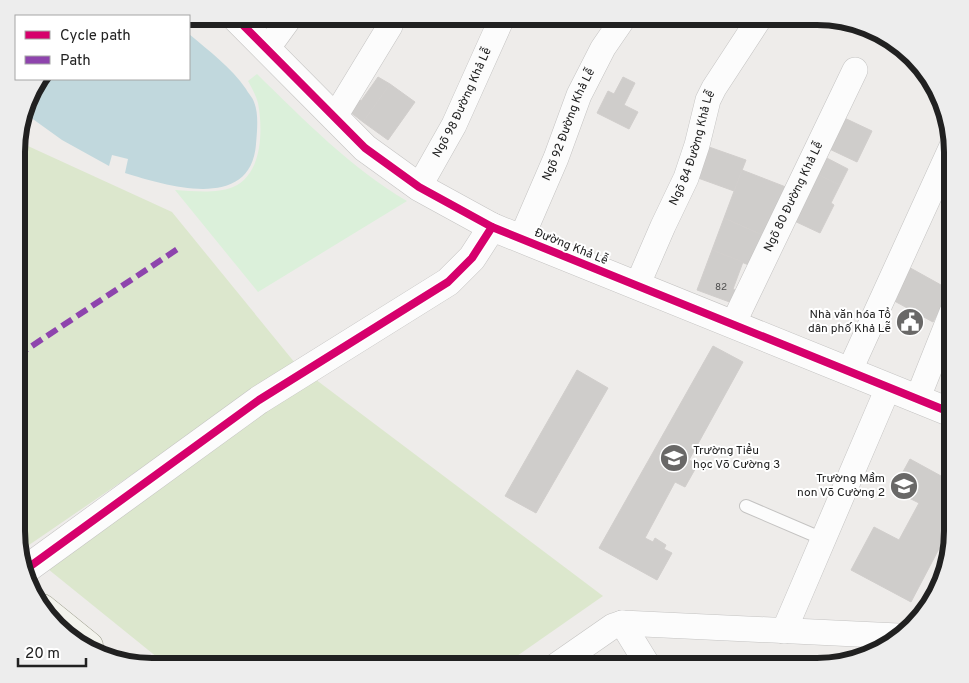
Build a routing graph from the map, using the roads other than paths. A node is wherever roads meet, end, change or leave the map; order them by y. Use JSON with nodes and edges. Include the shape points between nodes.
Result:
{"nodes":[{"id":1,"x":243,"y":25,"type":"edge"},
{"id":2,"x":284,"y":25,"type":"edge"},
{"id":3,"x":499,"y":25,"type":"edge"},
{"id":4,"x":619,"y":25,"type":"edge"},
{"id":5,"x":755,"y":25,"type":"edge"},
{"id":6,"x":390,"y":26,"type":"dead end"},
{"id":7,"x":267,"y":49,"type":"junction"},
{"id":8,"x":855,"y":70,"type":"dead end"},
{"id":9,"x":334,"y":118,"type":"junction"},
{"id":10,"x":944,"y":164,"type":"edge"},
{"id":11,"x":419,"y":186,"type":"junction"},
{"id":12,"x":492,"y":227,"type":"junction"},
{"id":13,"x":521,"y":239,"type":"junction"},
{"id":14,"x":637,"y":286,"type":"junction"},
{"id":15,"x":733,"y":324,"type":"junction"},
{"id":16,"x":944,"y":332,"type":"edge"},
{"id":17,"x":849,"y":372,"type":"junction"},
{"id":18,"x":888,"y":388,"type":"junction"},
{"id":19,"x":917,"y":400,"type":"junction"},
{"id":20,"x":944,"y":410,"type":"edge"},
{"id":21,"x":746,"y":506,"type":"dead end"},
{"id":22,"x":823,"y":540,"type":"junction"},
{"id":23,"x":30,"y":566,"type":"edge"},
{"id":24,"x":622,"y":623,"type":"junction"},
{"id":25,"x":784,"y":631,"type":"junction"},
{"id":26,"x":874,"y":643,"type":"edge"},
{"id":27,"x":567,"y":658,"type":"edge"},
{"id":28,"x":643,"y":658,"type":"edge"}],
"edges":[{"from":1,"to":7,"type":"street","name":"Đường Khả Lễ"},
{"from":2,"to":7,"type":"street"},
{"from":3,"to":11,"type":"street","name":"Ngõ 98 Đường Khả Lễ","via":[[454,125]]},
{"from":4,"to":13,"type":"street","name":"Ngõ 92 Đường Khả Lễ","via":[[579,95]]},
{"from":5,"to":14,"type":"street","name":"Ngõ 84 Đường Khả Lễ","via":[[708,100],[686,178]]},
{"from":6,"to":9,"type":"street"},
{"from":7,"to":9,"type":"street","name":"Đường Khả Lễ"},
{"from":8,"to":15,"type":"street","name":"Ngõ 80 Đường Khả Lễ"},
{"from":9,"to":11,"type":"street","name":"Đường Khả Lễ","via":[[364,148]]},
{"from":10,"to":17,"type":"street"},
{"from":11,"to":12,"type":"street","name":"Đường Khả Lễ"},
{"from":12,"to":13,"type":"street","name":"Đường Khả Lễ"},
{"from":12,"to":23,"type":"street","via":[[472,258],[448,282],[259,400]]},
{"from":13,"to":14,"type":"street","name":"Đường Khả Lễ"},
{"from":14,"to":15,"type":"street","name":"Đường Khả Lễ"},
{"from":15,"to":17,"type":"street","name":"Đường Khả Lễ"},
{"from":16,"to":19,"type":"street"},
{"from":17,"to":18,"type":"street","name":"Đường Khả Lễ"},
{"from":18,"to":19,"type":"street","name":"Đường Khả Lễ"},
{"from":18,"to":22,"type":"street"},
{"from":19,"to":20,"type":"street","name":"Đường Khả Lễ"},
{"from":21,"to":22,"type":"lane"},
{"from":22,"to":25,"type":"street"},
{"from":24,"to":25,"type":"street"},
{"from":24,"to":27,"type":"street"},
{"from":24,"to":28,"type":"street"},
{"from":25,"to":26,"type":"street"}]}
